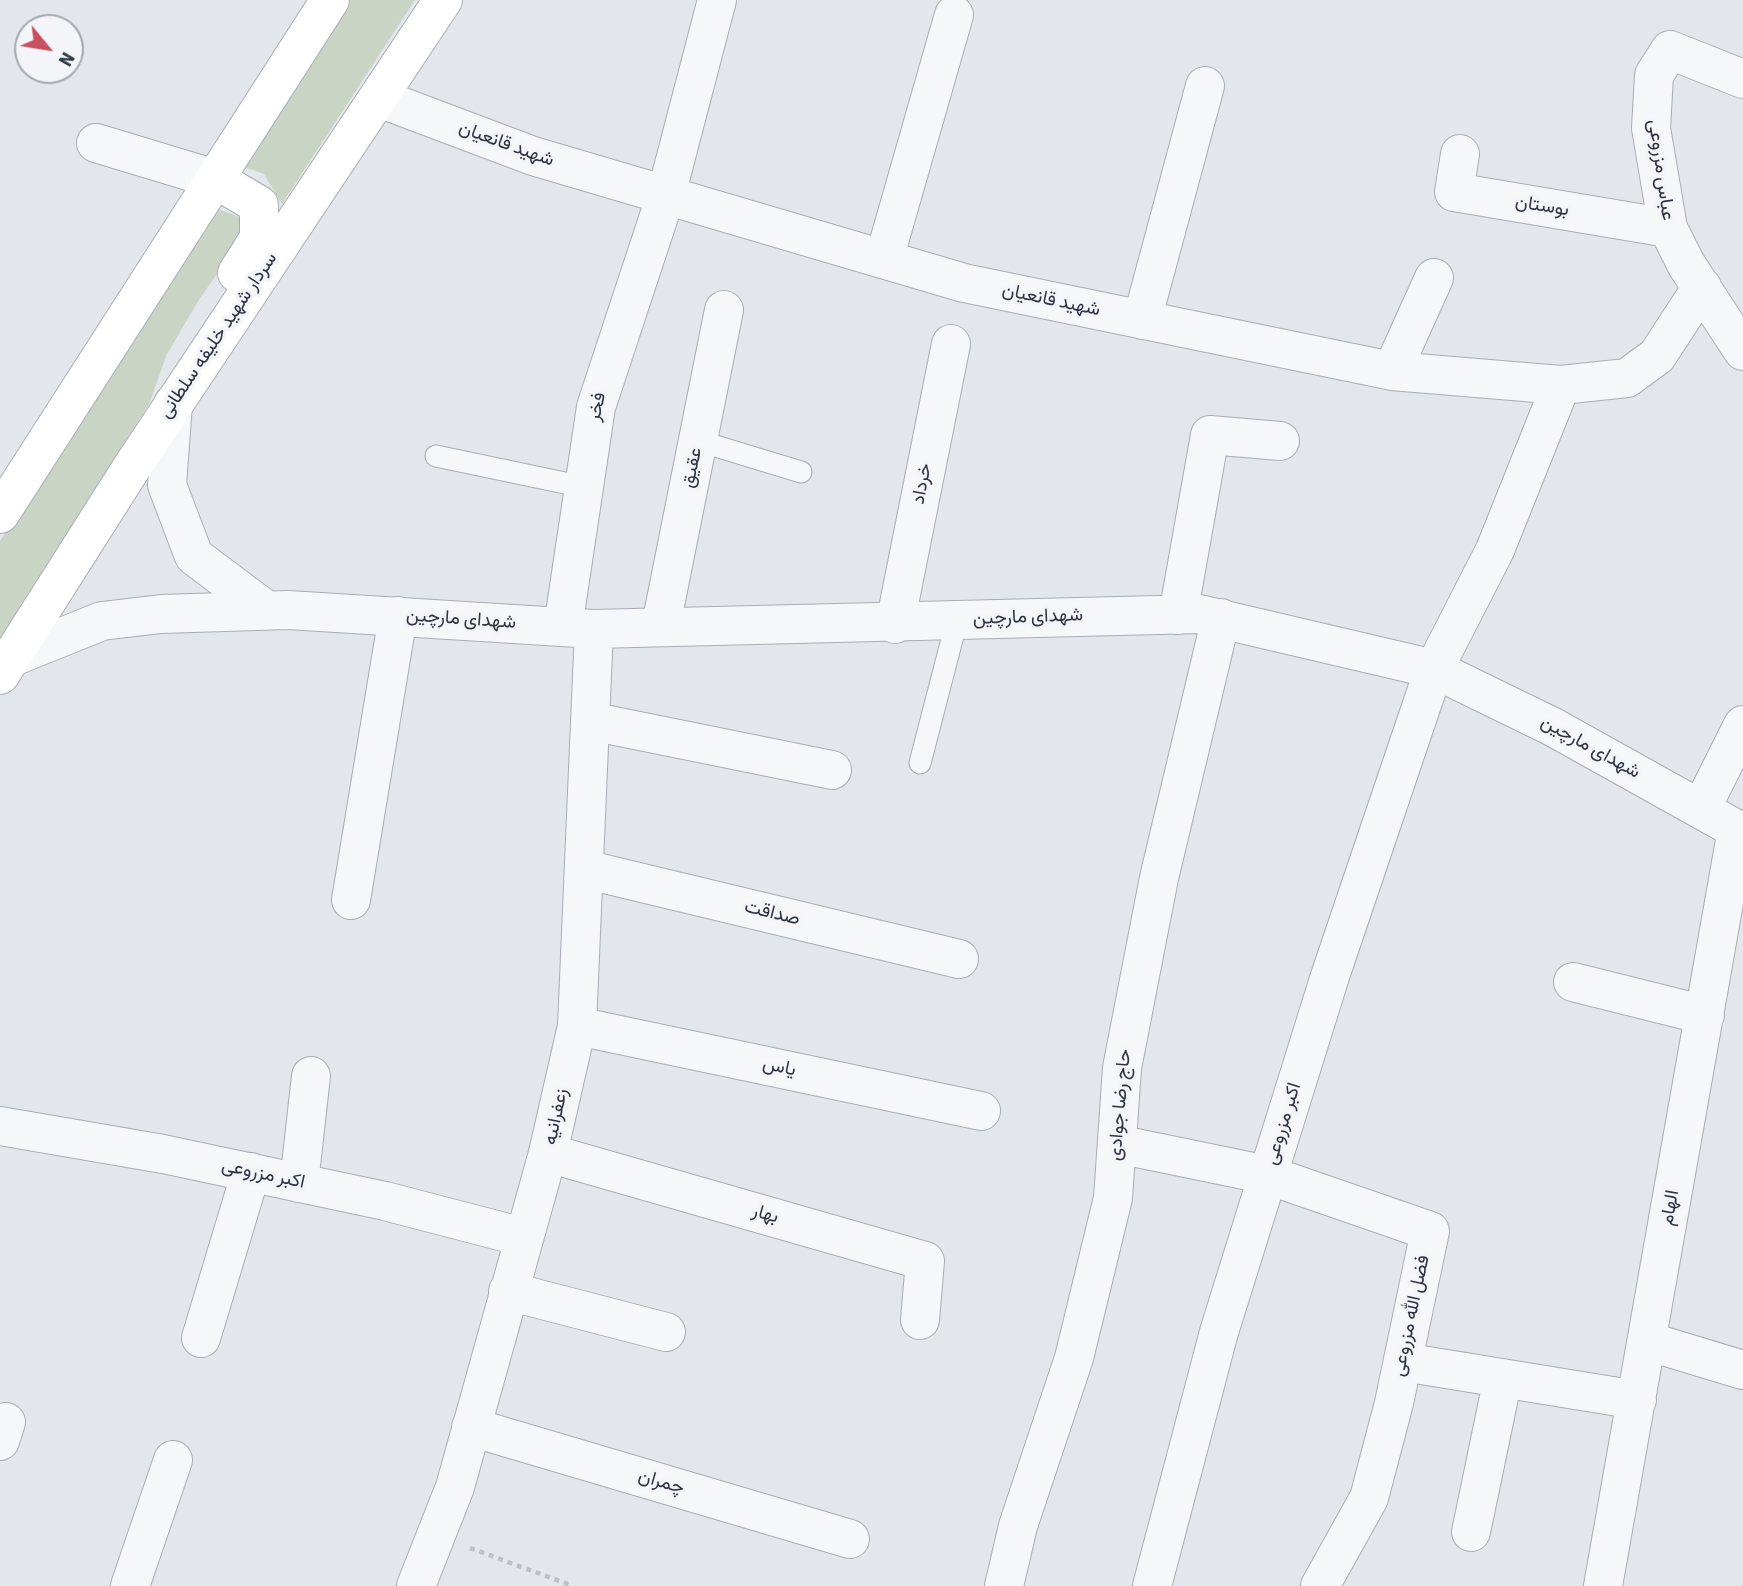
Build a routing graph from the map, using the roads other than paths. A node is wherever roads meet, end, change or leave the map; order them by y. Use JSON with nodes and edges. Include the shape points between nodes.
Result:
{"nodes":[{"id":1,"x":330,"y":0,"type":"edge"},
{"id":2,"x":443,"y":0,"type":"edge"},
{"id":3,"x":717,"y":0,"type":"edge"},
{"id":4,"x":954,"y":15,"type":"dead end"},
{"id":5,"x":1743,"y":79,"type":"edge"},
{"id":6,"x":1205,"y":86,"type":"dead end"},
{"id":7,"x":379,"y":98,"type":"junction"},
{"id":8,"x":96,"y":143,"type":"dead end"},
{"id":9,"x":1460,"y":154,"type":"dead end"},
{"id":10,"x":215,"y":179,"type":"junction"},
{"id":11,"x":666,"y":195,"type":"junction"},
{"id":12,"x":1668,"y":228,"type":"junction"},
{"id":13,"x":884,"y":259,"type":"junction"},
{"id":14,"x":1434,"y":278,"type":"dead end"},
{"id":15,"x":1702,"y":287,"type":"junction"},
{"id":16,"x":724,"y":310,"type":"dead end"},
{"id":17,"x":1142,"y":320,"type":"junction"},
{"id":18,"x":951,"y":344,"type":"dead end"},
{"id":19,"x":1743,"y":351,"type":"edge"},
{"id":20,"x":1392,"y":371,"type":"junction"},
{"id":21,"x":1561,"y":384,"type":"junction"},
{"id":22,"x":173,"y":404,"type":"junction"},
{"id":23,"x":699,"y":441,"type":"junction"},
{"id":24,"x":1280,"y":441,"type":"dead end"},
{"id":25,"x":436,"y":456,"type":"dead end"},
{"id":26,"x":801,"y":472,"type":"dead end"},
{"id":27,"x":584,"y":487,"type":"junction"},
{"id":28,"x":0,"y":514,"type":"edge"},
{"id":29,"x":266,"y":610,"type":"junction"},
{"id":30,"x":1178,"y":615,"type":"junction"},
{"id":31,"x":398,"y":616,"type":"junction"},
{"id":32,"x":1221,"y":618,"type":"junction"},
{"id":33,"x":957,"y":620,"type":"junction"},
{"id":34,"x":895,"y":624,"type":"junction"},
{"id":35,"x":661,"y":625,"type":"junction"},
{"id":36,"x":578,"y":628,"type":"junction"},
{"id":37,"x":5,"y":666,"type":"edge"},
{"id":38,"x":1434,"y":668,"type":"junction"},
{"id":39,"x":590,"y":721,"type":"junction"},
{"id":40,"x":1743,"y":725,"type":"edge"},
{"id":41,"x":920,"y":763,"type":"dead end"},
{"id":42,"x":832,"y":770,"type":"dead end"},
{"id":43,"x":1701,"y":809,"type":"junction"},
{"id":44,"x":1740,"y":831,"type":"edge"},
{"id":45,"x":584,"y":869,"type":"junction"},
{"id":46,"x":351,"y":900,"type":"dead end"},
{"id":47,"x":959,"y":959,"type":"dead end"},
{"id":48,"x":1573,"y":982,"type":"dead end"},
{"id":49,"x":1705,"y":1015,"type":"junction"},
{"id":50,"x":577,"y":1026,"type":"junction"},
{"id":51,"x":311,"y":1076,"type":"dead end"},
{"id":52,"x":981,"y":1111,"type":"dead end"},
{"id":53,"x":0,"y":1126,"type":"edge"},
{"id":54,"x":1116,"y":1144,"type":"junction"},
{"id":55,"x":548,"y":1153,"type":"junction"},
{"id":56,"x":251,"y":1172,"type":"junction"},
{"id":57,"x":1268,"y":1175,"type":"junction"},
{"id":58,"x":299,"y":1183,"type":"junction"},
{"id":59,"x":523,"y":1237,"type":"junction"},
{"id":60,"x":508,"y":1291,"type":"junction"},
{"id":61,"x":920,"y":1320,"type":"dead end"},
{"id":62,"x":666,"y":1332,"type":"dead end"},
{"id":63,"x":201,"y":1338,"type":"dead end"},
{"id":64,"x":1647,"y":1341,"type":"junction"},
{"id":65,"x":1403,"y":1362,"type":"junction"},
{"id":66,"x":1743,"y":1370,"type":"edge"},
{"id":67,"x":1503,"y":1378,"type":"junction"},
{"id":68,"x":1637,"y":1400,"type":"junction"},
{"id":69,"x":471,"y":1427,"type":"junction"},
{"id":70,"x":173,"y":1460,"type":"dead end"},
{"id":71,"x":1471,"y":1532,"type":"dead end"},
{"id":72,"x":850,"y":1539,"type":"dead end"},
{"id":73,"x":130,"y":1586,"type":"edge"},
{"id":74,"x":416,"y":1586,"type":"edge"},
{"id":75,"x":1004,"y":1586,"type":"edge"},
{"id":76,"x":1152,"y":1586,"type":"edge"},
{"id":77,"x":1320,"y":1586,"type":"edge"},
{"id":78,"x":1603,"y":1586,"type":"edge"}],
"edges":[{"from":1,"to":10,"type":"main road"},
{"from":2,"to":7,"type":"main road","name":"سردار شهید خلیفه سلطانی"},
{"from":3,"to":11,"type":"street","name":"فخر"},
{"from":4,"to":13,"type":"street"},
{"from":5,"to":12,"type":"street","name":"عباس مزروعی","via":[[1670,50],[1654,75],[1651,128]]},
{"from":6,"to":17,"type":"street"},
{"from":7,"to":11,"type":"street","name":"شهید قانعیان","via":[[533,156]]},
{"from":7,"to":22,"type":"main road","name":"سردار شهید خلیفه سلطانی"},
{"from":8,"to":10,"type":"street"},
{"from":9,"to":12,"type":"street","name":"بوستان","via":[[1454,192]]},
{"from":10,"to":22,"type":"main road","via":[[259,205],[259,238],[220,299]]},
{"from":10,"to":28,"type":"main road"},
{"from":11,"to":13,"type":"street","name":"شهید قانعیان"},
{"from":11,"to":27,"type":"street","name":"فخر","via":[[596,407]]},
{"from":12,"to":15,"type":"street","name":"عباس مزروعی"},
{"from":13,"to":17,"type":"street","name":"شهید قانعیان","via":[[964,283]]},
{"from":14,"to":20,"type":"street"},
{"from":15,"to":19,"type":"street","name":"عباس مزروعی"},
{"from":15,"to":21,"type":"street","name":"شهید قانعیان","via":[[1657,356],[1627,378]]},
{"from":16,"to":23,"type":"street","name":"عقیق"},
{"from":17,"to":20,"type":"street","name":"شهید قانعیان"},
{"from":18,"to":34,"type":"street","name":"خرداد"},
{"from":20,"to":21,"type":"street","name":"شهید قانعیان"},
{"from":21,"to":38,"type":"street","name":"اکبر مزروعی","via":[[1494,550]]},
{"from":22,"to":29,"type":"street","via":[[167,485],[194,556]]},
{"from":22,"to":37,"type":"main road","name":"سردار شهید خلیفه سلطانی"},
{"from":23,"to":26,"type":"lane"},
{"from":23,"to":35,"type":"street","name":"عقیق"},
{"from":24,"to":30,"type":"street","via":[[1209,435]]},
{"from":25,"to":27,"type":"lane"},
{"from":27,"to":36,"type":"street","name":"فخر"},
{"from":29,"to":31,"type":"street","name":"شهدای مارچین"},
{"from":29,"to":37,"type":"street","name":"شهدای مارچین","via":[[102,621]]},
{"from":30,"to":32,"type":"street","name":"شهدای مارچین"},
{"from":30,"to":33,"type":"street","name":"شهدای مارچین"},
{"from":31,"to":36,"type":"street","name":"شهدای مارچین"},
{"from":31,"to":46,"type":"street"},
{"from":32,"to":38,"type":"street","name":"شهدای مارچین"},
{"from":32,"to":54,"type":"street","name":"حاج رضا جوادی","via":[[1158,878],[1122,1068]]},
{"from":33,"to":34,"type":"street","name":"شهدای مارچین"},
{"from":33,"to":41,"type":"lane"},
{"from":34,"to":35,"type":"street","name":"شهدای مارچین"},
{"from":35,"to":36,"type":"street","name":"شهدای مارچین"},
{"from":36,"to":39,"type":"street","name":"زعفرانیه"},
{"from":38,"to":43,"type":"street","name":"شهدای مارچین"},
{"from":38,"to":57,"type":"street","name":"اکبر مزروعی"},
{"from":39,"to":42,"type":"street"},
{"from":39,"to":45,"type":"street","name":"زعفرانیه"},
{"from":40,"to":43,"type":"street"},
{"from":43,"to":44,"type":"street","name":"شهدای مارچین"},
{"from":44,"to":49,"type":"street","name":"الهام"},
{"from":45,"to":47,"type":"street","name":"صداقت"},
{"from":45,"to":50,"type":"street","name":"زعفرانیه"},
{"from":48,"to":49,"type":"street"},
{"from":49,"to":64,"type":"street","name":"الهام"},
{"from":50,"to":52,"type":"street","name":"یاس"},
{"from":50,"to":55,"type":"street","name":"زعفرانیه"},
{"from":51,"to":58,"type":"street"},
{"from":53,"to":56,"type":"street","name":"اکبر مزروعی"},
{"from":54,"to":57,"type":"street","name":"فضل الله مزروعی"},
{"from":54,"to":75,"type":"street","name":"حاج رضا جوادی","via":[[1113,1198],[1074,1358],[1018,1526]]},
{"from":55,"to":59,"type":"street","name":"زعفرانیه"},
{"from":55,"to":61,"type":"street","name":"بهار","via":[[925,1261]]},
{"from":56,"to":58,"type":"street","name":"اکبر مزروعی"},
{"from":56,"to":63,"type":"street"},
{"from":57,"to":65,"type":"street","name":"فضل الله مزروعی","via":[[1430,1231]]},
{"from":57,"to":76,"type":"street","name":"اکبر مزروعی","via":[[1219,1332]]},
{"from":58,"to":59,"type":"street","name":"اکبر مزروعی"},
{"from":59,"to":60,"type":"street","name":"زعفرانیه"},
{"from":60,"to":62,"type":"street"},
{"from":60,"to":69,"type":"street","name":"زعفرانیه"},
{"from":64,"to":66,"type":"street"},
{"from":64,"to":68,"type":"street","name":"الهام"},
{"from":65,"to":67,"type":"street"},
{"from":65,"to":77,"type":"street","name":"فضل الله مزروعی","via":[[1369,1498]]},
{"from":67,"to":68,"type":"street"},
{"from":67,"to":71,"type":"street"},
{"from":68,"to":78,"type":"street","name":"الهام"},
{"from":69,"to":72,"type":"street","name":"چمران"},
{"from":69,"to":74,"type":"street","name":"زعفرانیه","via":[[455,1487]]},
{"from":70,"to":73,"type":"street"}]}
